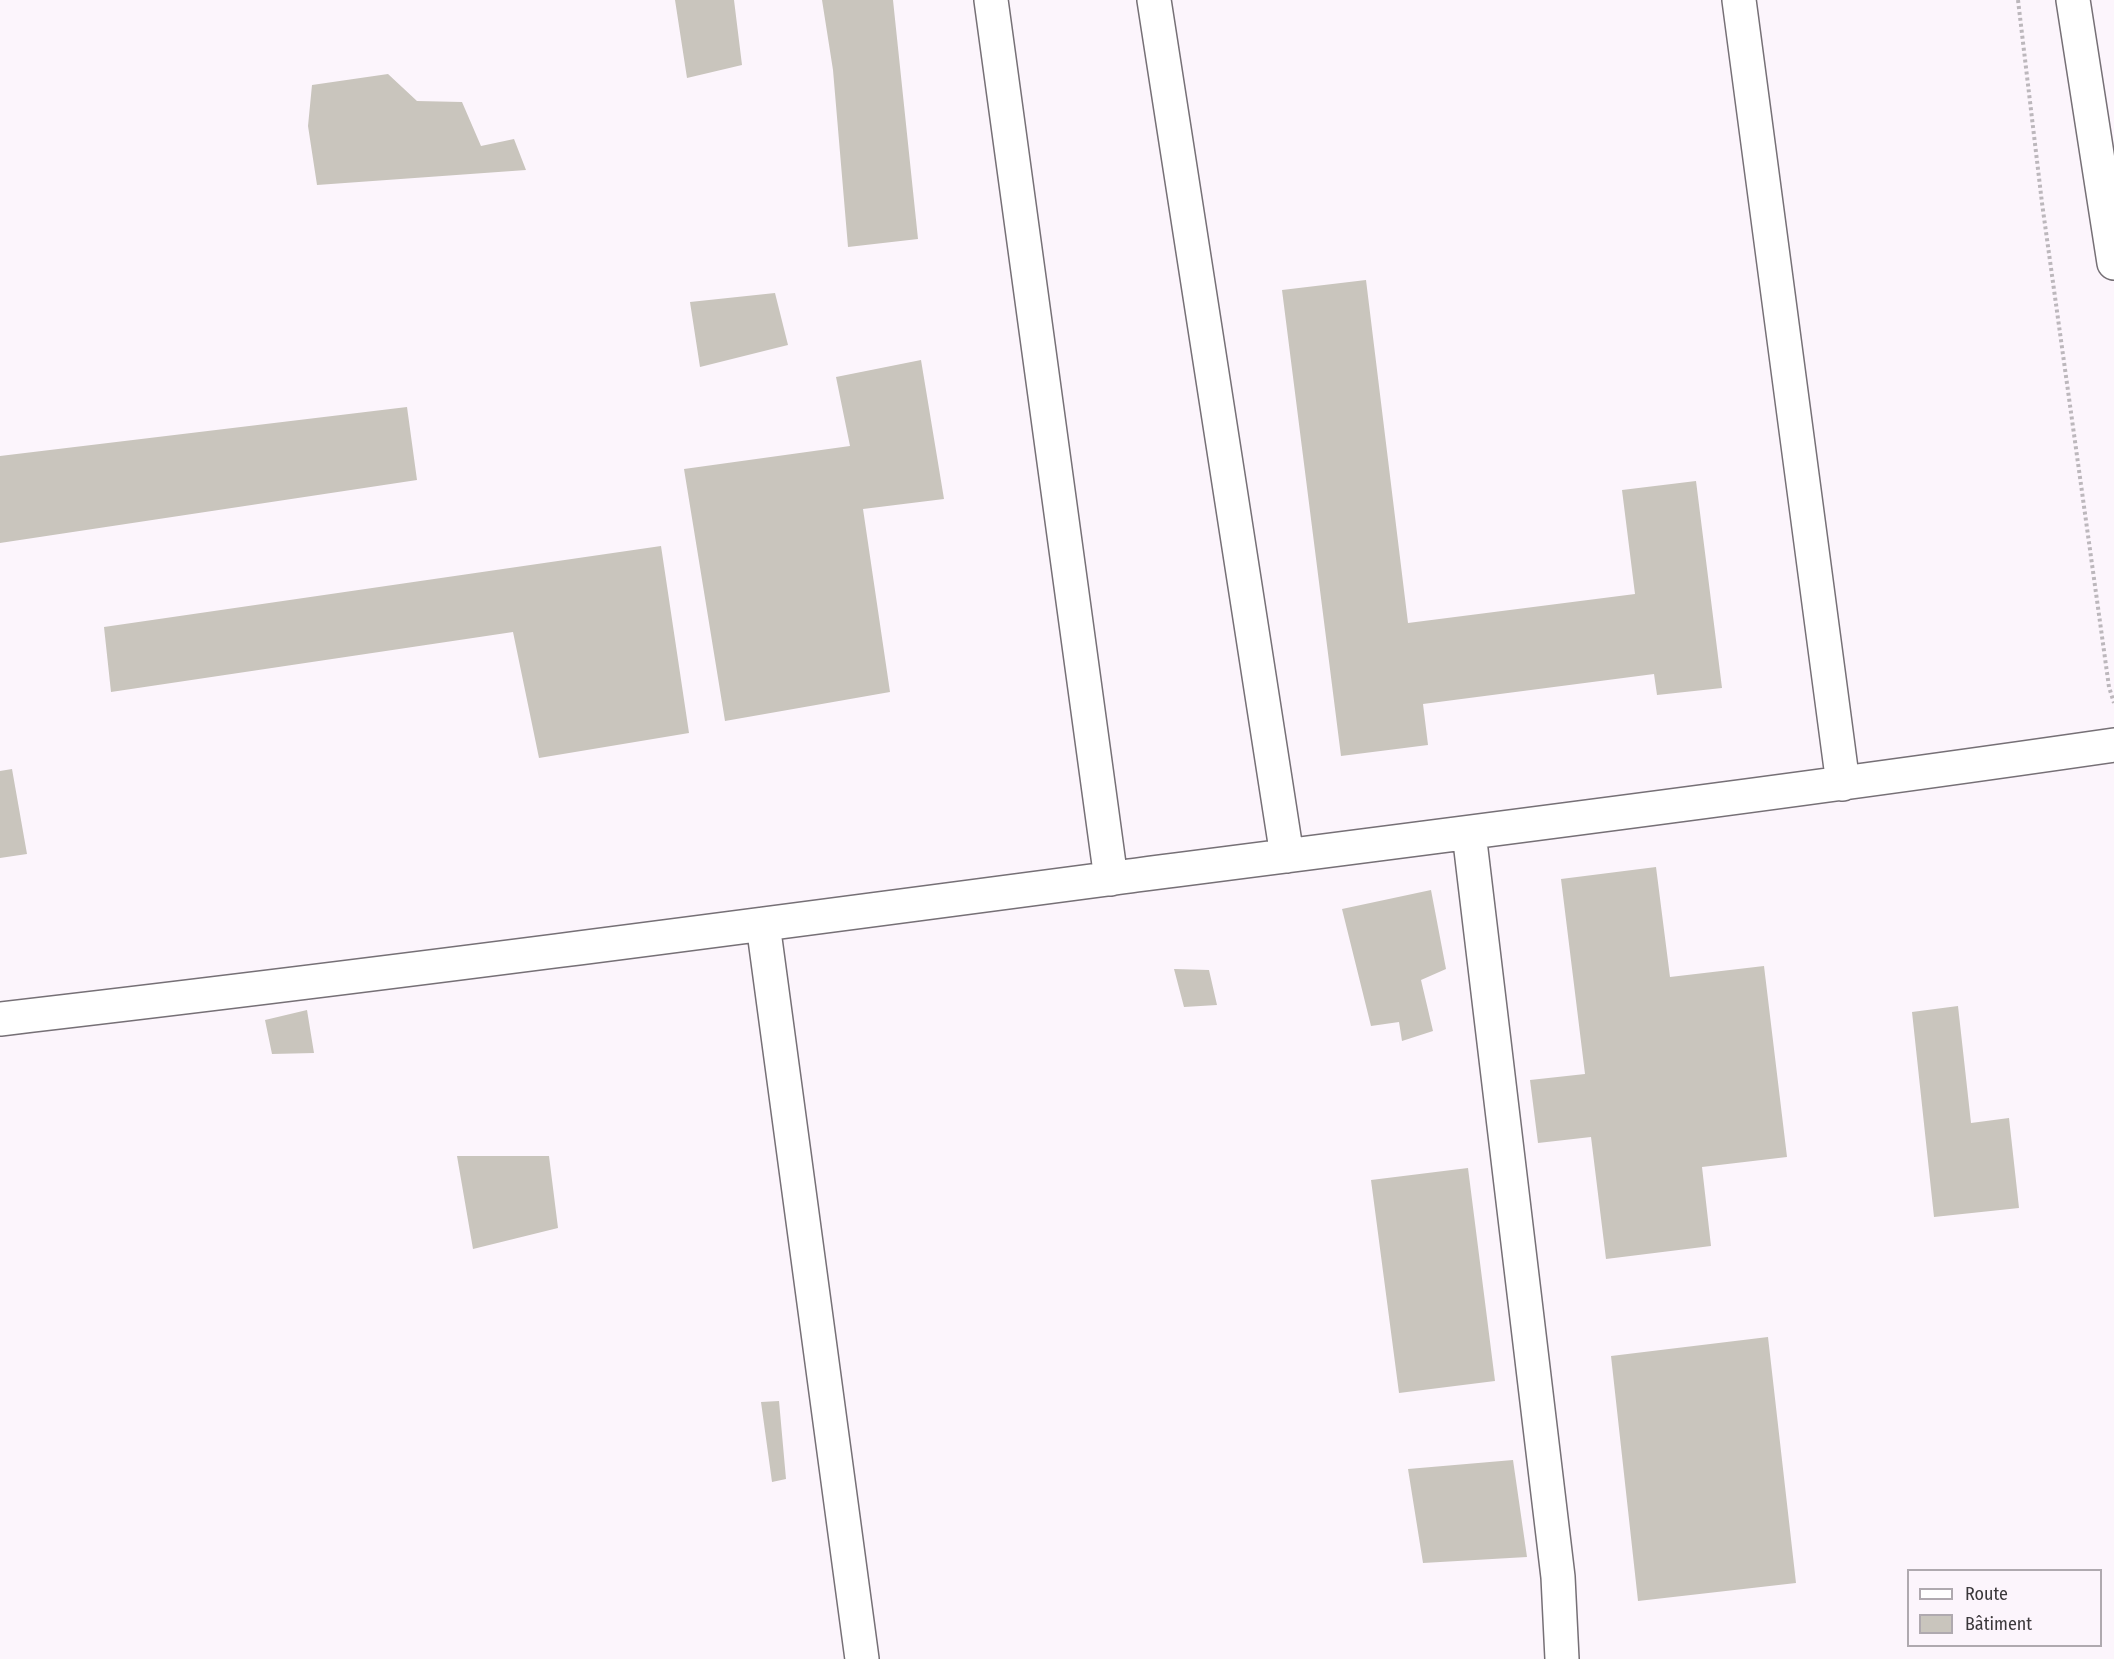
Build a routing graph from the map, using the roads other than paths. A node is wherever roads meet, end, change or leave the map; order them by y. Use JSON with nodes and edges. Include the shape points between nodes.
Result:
{"nodes":[{"id":1,"x":991,"y":0,"type":"edge"},
{"id":2,"x":1154,"y":0,"type":"edge"},
{"id":3,"x":1739,"y":0,"type":"edge"},
{"id":4,"x":2073,"y":0,"type":"edge"},
{"id":5,"x":2114,"y":263,"type":"edge"},
{"id":6,"x":2114,"y":745,"type":"edge"},
{"id":7,"x":1843,"y":784,"type":"junction"},
{"id":8,"x":1469,"y":833,"type":"junction"},
{"id":9,"x":1287,"y":856,"type":"junction"},
{"id":10,"x":1111,"y":879,"type":"junction"},
{"id":11,"x":763,"y":924,"type":"junction"},
{"id":12,"x":0,"y":1019,"type":"edge"},
{"id":13,"x":862,"y":1659,"type":"edge"},
{"id":14,"x":1563,"y":1659,"type":"edge"}],
"edges":[{"from":1,"to":10,"type":"street"},
{"from":2,"to":9,"type":"street"},
{"from":3,"to":7,"type":"street"},
{"from":4,"to":5,"type":"street"},
{"from":6,"to":7,"type":"street"},
{"from":7,"to":8,"type":"street"},
{"from":8,"to":9,"type":"street"},
{"from":8,"to":14,"type":"street","via":[[1558,1577]]},
{"from":9,"to":10,"type":"street"},
{"from":10,"to":11,"type":"street"},
{"from":11,"to":12,"type":"street"},
{"from":11,"to":13,"type":"street"}]}
